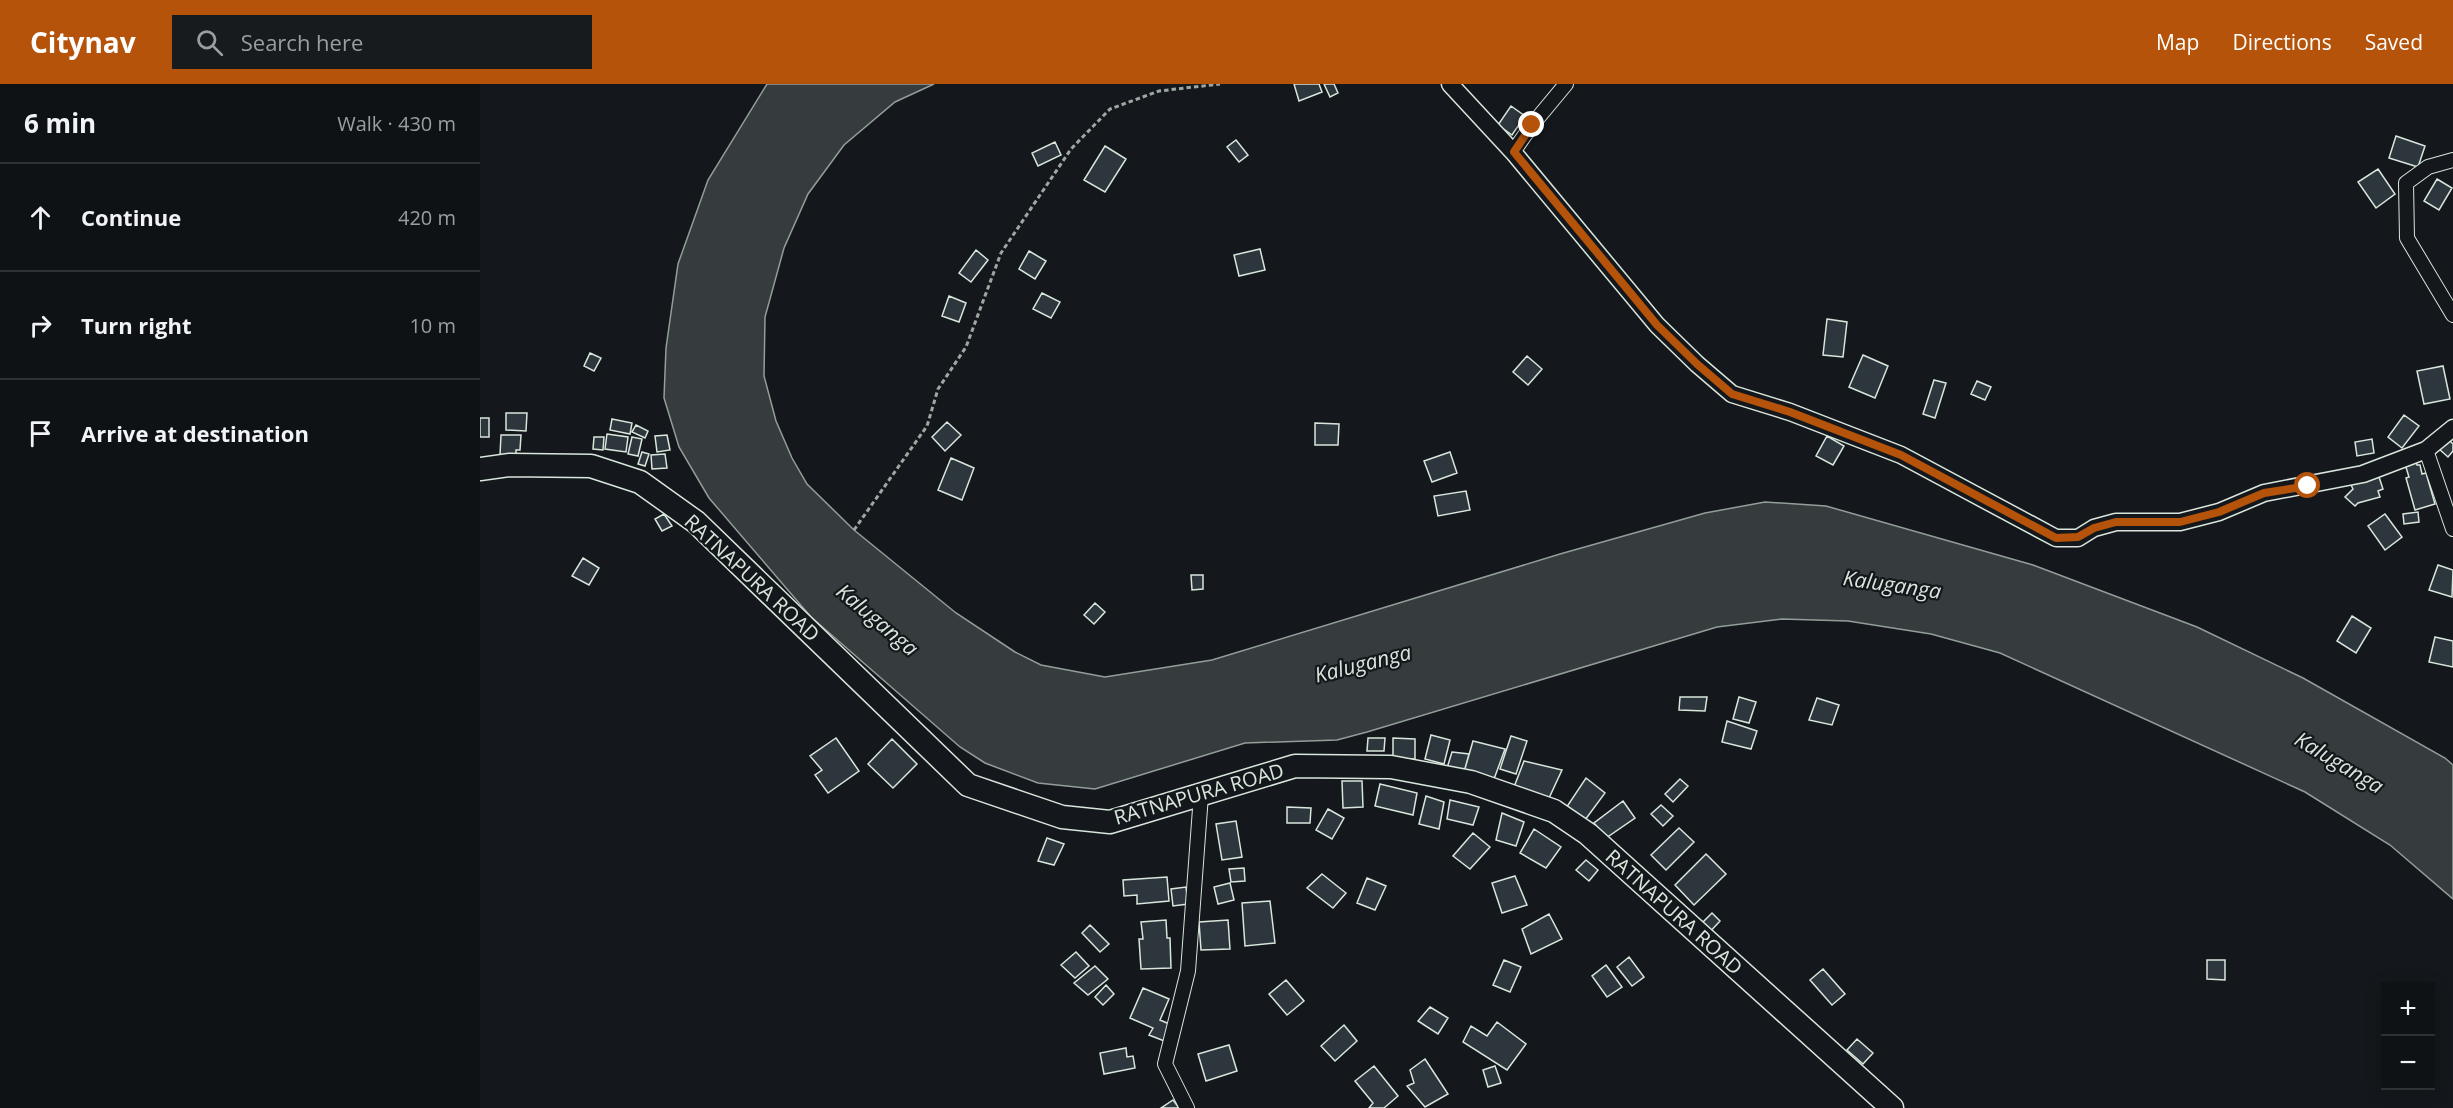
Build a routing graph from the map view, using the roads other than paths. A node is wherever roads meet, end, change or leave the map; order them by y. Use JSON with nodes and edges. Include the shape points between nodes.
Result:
{"nodes":[{"id":1,"x":1450,"y":84,"type":"edge"},
{"id":2,"x":1566,"y":84,"type":"edge"},
{"id":3,"x":1514,"y":152,"type":"junction"},
{"id":4,"x":2453,"y":160,"type":"edge"},
{"id":5,"x":2453,"y":315,"type":"edge"},
{"id":6,"x":2453,"y":429,"type":"edge"},
{"id":7,"x":2427,"y":450,"type":"junction"},
{"id":8,"x":480,"y":469,"type":"edge"},
{"id":9,"x":2453,"y":529,"type":"edge"},
{"id":10,"x":1201,"y":795,"type":"junction"},
{"id":11,"x":1187,"y":1108,"type":"edge"},
{"id":12,"x":1892,"y":1108,"type":"edge"}],
"edges":[{"from":1,"to":3,"type":"street"},
{"from":2,"to":3,"type":"street"},
{"from":3,"to":7,"type":"street","via":[[1657,325],[1732,394],[1901,455],[2056,538],[2078,537],[2116,522],[2180,522],[2219,512],[2264,493],[2363,474]]},
{"from":4,"to":5,"type":"street","via":[[2405,177],[2407,238]]},
{"from":6,"to":7,"type":"street"},
{"from":7,"to":9,"type":"street"},
{"from":8,"to":10,"type":"highway","name":"RATNAPURA ROAD","via":[[510,465],[591,466],[640,482],[696,522],[968,785],[1062,817],[1110,822]]},
{"from":10,"to":11,"type":"street","via":[[1188,971],[1165,1064]]},
{"from":10,"to":12,"type":"highway","name":"RATNAPURA ROAD","via":[[1295,766],[1391,767],[1471,782],[1554,812],[1588,834]]}]}
